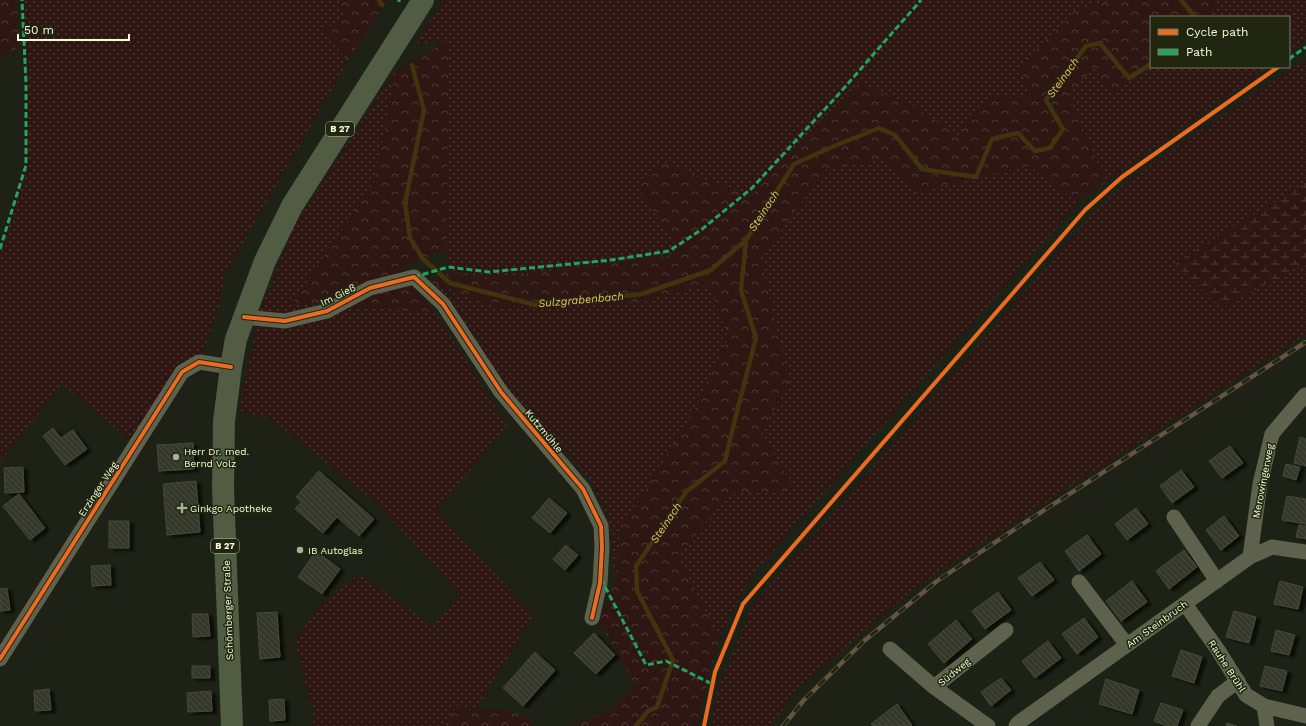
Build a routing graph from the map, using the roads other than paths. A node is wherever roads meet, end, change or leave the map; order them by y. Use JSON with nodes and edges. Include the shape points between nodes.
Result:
{"nodes":[{"id":1,"x":423,"y":0,"type":"edge"},
{"id":2,"x":414,"y":277,"type":"joint"},
{"id":3,"x":244,"y":317,"type":"junction"},
{"id":4,"x":231,"y":367,"type":"junction"},
{"id":5,"x":1306,"y":395,"type":"edge"},
{"id":6,"x":1174,"y":517,"type":"dead end"},
{"id":7,"x":1306,"y":552,"type":"edge"},
{"id":8,"x":1250,"y":557,"type":"junction"},
{"id":9,"x":1217,"y":581,"type":"junction"},
{"id":10,"x":1080,"y":582,"type":"dead end"},
{"id":11,"x":1185,"y":604,"type":"junction"},
{"id":12,"x":592,"y":618,"type":"dead end"},
{"id":13,"x":1006,"y":630,"type":"dead end"},
{"id":14,"x":1127,"y":645,"type":"junction"},
{"id":15,"x":890,"y":649,"type":"dead end"},
{"id":16,"x":0,"y":659,"type":"edge"},
{"id":17,"x":1238,"y":681,"type":"junction"},
{"id":18,"x":934,"y":687,"type":"junction"},
{"id":19,"x":1264,"y":706,"type":"junction"},
{"id":20,"x":1306,"y":716,"type":"edge"},
{"id":21,"x":232,"y":726,"type":"edge"},
{"id":22,"x":988,"y":726,"type":"edge"},
{"id":23,"x":1016,"y":726,"type":"edge"},
{"id":24,"x":1198,"y":726,"type":"edge"},
{"id":25,"x":1267,"y":726,"type":"edge"}],
"edges":[{"from":1,"to":3,"type":"main road","name":"Schömberger Straße","number":"B 27","via":[[292,206],[264,261]]},
{"from":2,"to":3,"type":"street","name":"Im Gieß","via":[[370,288],[327,311],[286,321]]},
{"from":2,"to":12,"type":"street","name":"Kutzmühle","via":[[443,304],[501,392],[583,489],[601,526],[600,578]]},
{"from":3,"to":4,"type":"main road","name":"Schömberger Straße","number":"B 27","via":[[236,338]]},
{"from":4,"to":16,"type":"street","name":"Erzinger Weg","via":[[199,362],[182,372]]},
{"from":4,"to":21,"type":"main road","name":"Schömberger Straße","number":"B 27","via":[[224,421],[223,488]]},
{"from":5,"to":8,"type":"street","name":"Merowingerweg","via":[[1272,434],[1260,484]]},
{"from":6,"to":9,"type":"street"},
{"from":7,"to":8,"type":"street","name":"Am Steinbruch","via":[[1272,547]]},
{"from":8,"to":9,"type":"street","name":"Am Steinbruch"},
{"from":9,"to":11,"type":"street","name":"Am Steinbruch"},
{"from":10,"to":14,"type":"street"},
{"from":11,"to":14,"type":"street","name":"Am Steinbruch"},
{"from":11,"to":17,"type":"street","name":"Rauhe Brühl"},
{"from":13,"to":18,"type":"street","name":"Südweg"},
{"from":14,"to":23,"type":"street","name":"Am Steinbruch"},
{"from":15,"to":18,"type":"street"},
{"from":17,"to":19,"type":"street","name":"Rauhe Brühl","via":[[1246,695]]},
{"from":17,"to":24,"type":"street","via":[[1218,696]]},
{"from":18,"to":22,"type":"street","name":"Südweg"},
{"from":19,"to":20,"type":"street","name":"Rauhe Brühl"},
{"from":19,"to":25,"type":"street"}]}
